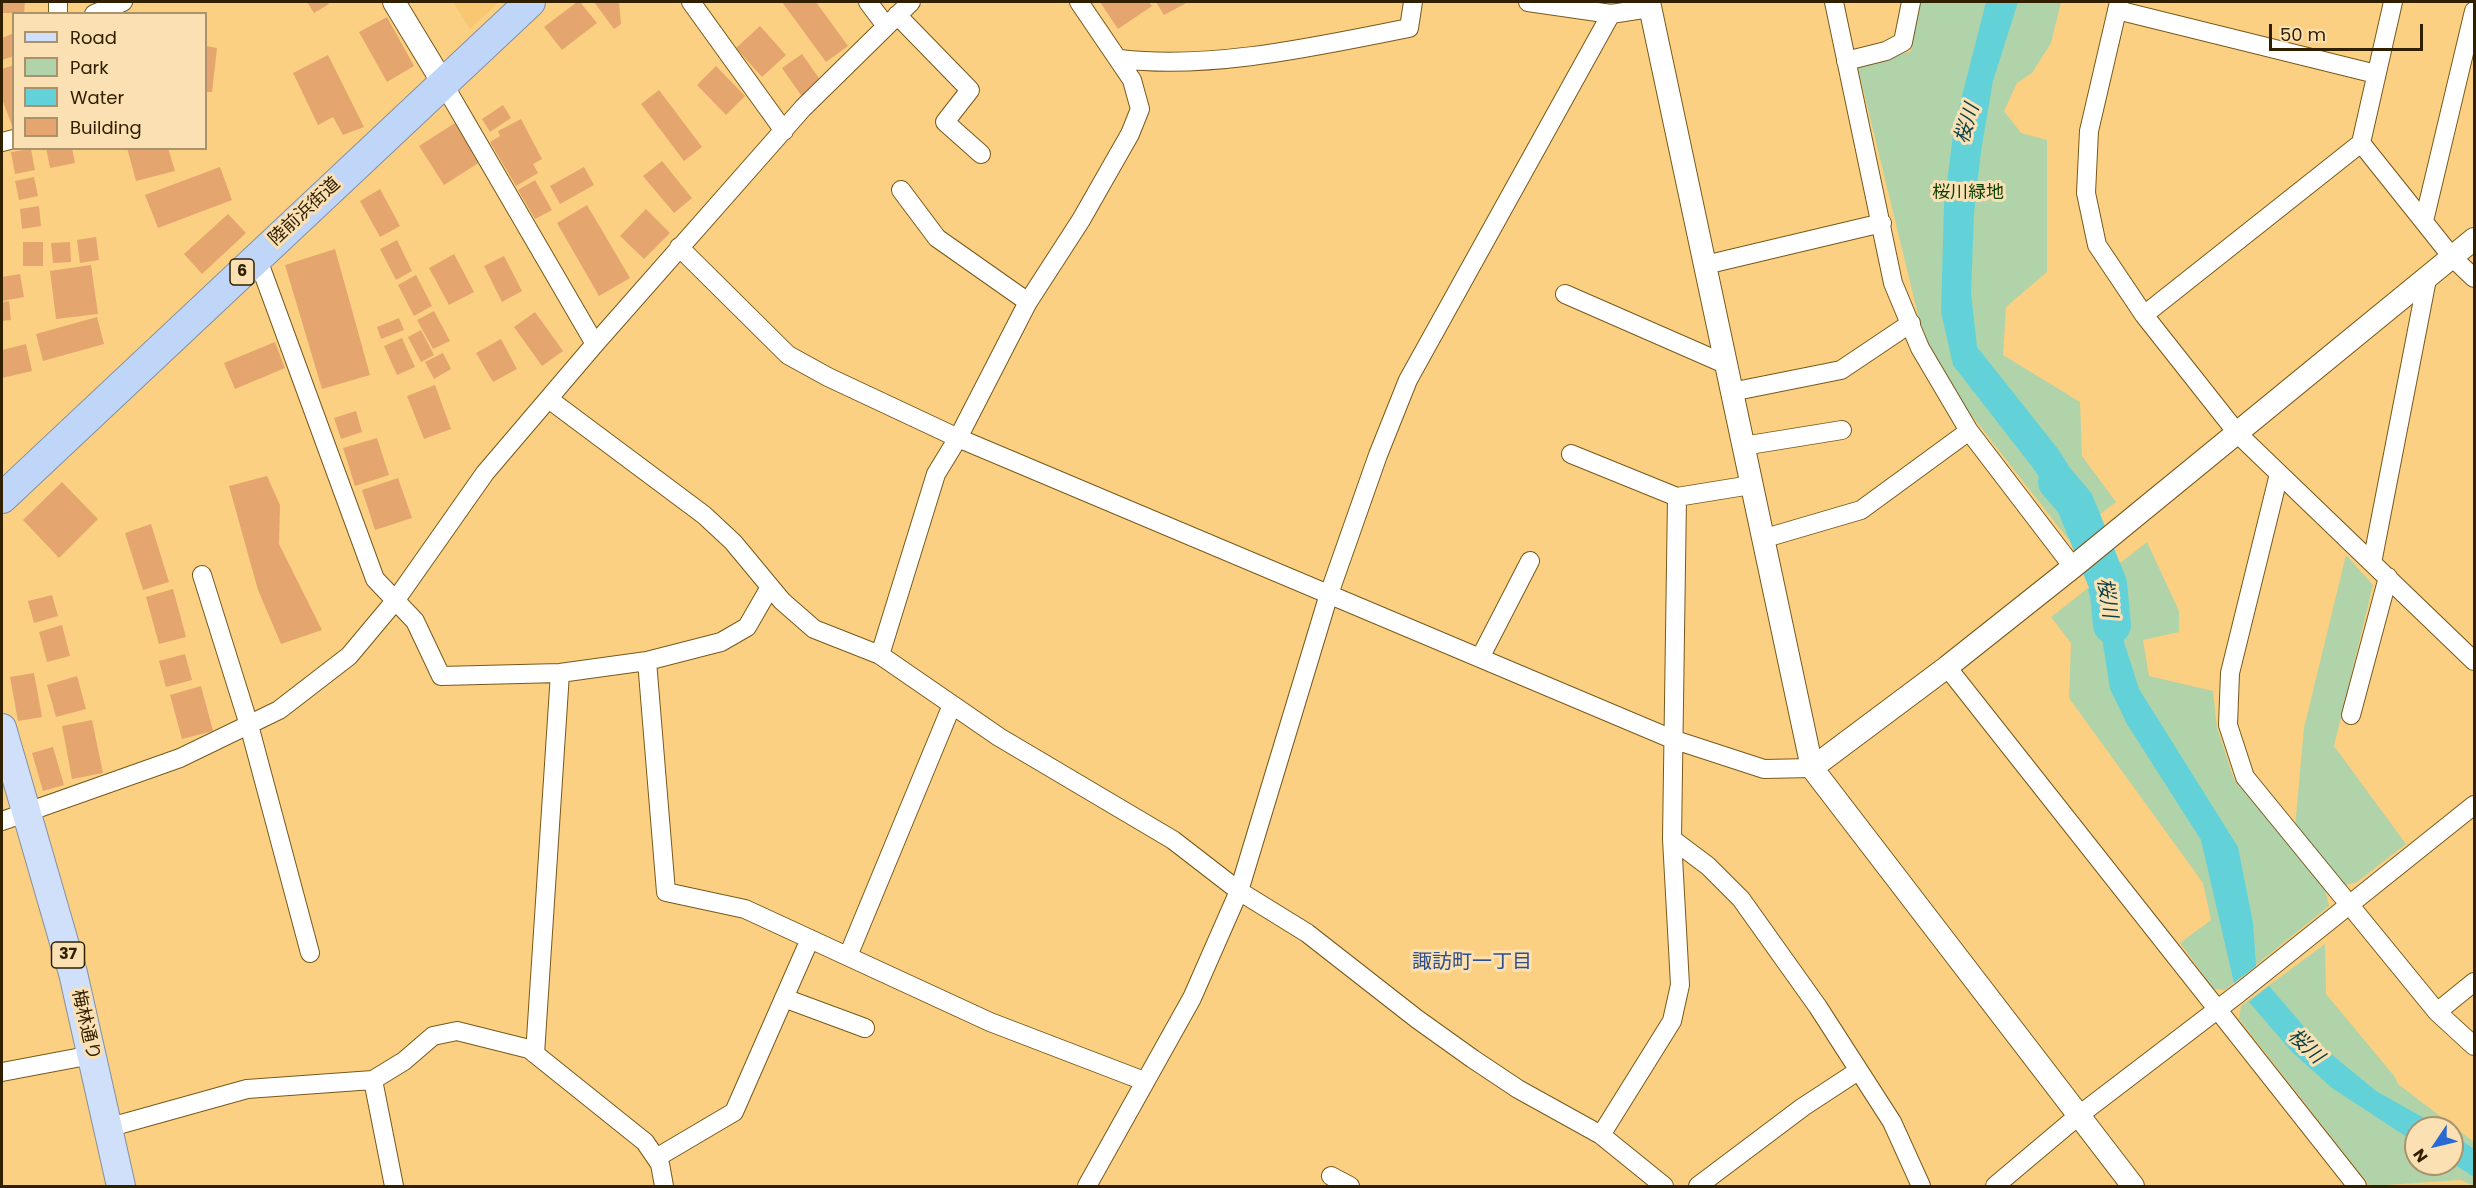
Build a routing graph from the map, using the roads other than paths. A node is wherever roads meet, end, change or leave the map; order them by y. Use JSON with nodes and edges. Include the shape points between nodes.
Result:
{"nodes":[{"id":1,"x":123,"y":2,"type":"edge"},
{"id":2,"x":394,"y":2,"type":"edge"},
{"id":3,"x":531,"y":2,"type":"edge"},
{"id":4,"x":691,"y":2,"type":"edge"},
{"id":5,"x":868,"y":2,"type":"edge"},
{"id":6,"x":911,"y":2,"type":"edge"},
{"id":7,"x":1079,"y":2,"type":"edge"},
{"id":8,"x":1413,"y":2,"type":"edge"},
{"id":9,"x":1528,"y":2,"type":"edge"},
{"id":10,"x":1834,"y":2,"type":"edge"},
{"id":11,"x":1911,"y":2,"type":"edge"},
{"id":12,"x":2393,"y":2,"type":"edge"},
{"id":13,"x":1650,"y":5,"type":"edge"},
{"id":14,"x":2118,"y":5,"type":"edge"},
{"id":15,"x":2475,"y":11,"type":"edge"},
{"id":16,"x":99,"y":12,"type":"edge"},
{"id":17,"x":1611,"y":14,"type":"junction"},
{"id":18,"x":891,"y":21,"type":"junction"},
{"id":19,"x":1120,"y":59,"type":"junction"},
{"id":20,"x":1846,"y":61,"type":"junction"},
{"id":21,"x":2376,"y":74,"type":"junction"},
{"id":22,"x":443,"y":83,"type":"junction"},
{"id":23,"x":784,"y":131,"type":"junction"},
{"id":24,"x":2361,"y":142,"type":"junction"},
{"id":25,"x":981,"y":154,"type":"dead end"},
{"id":26,"x":901,"y":190,"type":"dead end"},
{"id":27,"x":2424,"y":221,"type":"junction"},
{"id":28,"x":1882,"y":223,"type":"junction"},
{"id":29,"x":2475,"y":239,"type":"edge"},
{"id":30,"x":679,"y":247,"type":"junction"},
{"id":31,"x":2452,"y":256,"type":"junction"},
{"id":32,"x":257,"y":257,"type":"junction"},
{"id":33,"x":1705,"y":265,"type":"junction"},
{"id":34,"x":2475,"y":278,"type":"edge"},
{"id":35,"x":2427,"y":279,"type":"junction"},
{"id":36,"x":1565,"y":294,"type":"dead end"},
{"id":37,"x":1028,"y":302,"type":"junction"},
{"id":38,"x":2144,"y":315,"type":"junction"},
{"id":39,"x":1911,"y":323,"type":"junction"},
{"id":40,"x":595,"y":344,"type":"junction"},
{"id":41,"x":1725,"y":364,"type":"junction"},
{"id":42,"x":1731,"y":392,"type":"junction"},
{"id":43,"x":550,"y":400,"type":"junction"},
{"id":44,"x":1842,"y":430,"type":"dead end"},
{"id":45,"x":1969,"y":431,"type":"junction"},
{"id":46,"x":2238,"y":434,"type":"junction"},
{"id":47,"x":958,"y":438,"type":"junction"},
{"id":48,"x":1743,"y":446,"type":"junction"},
{"id":49,"x":1571,"y":454,"type":"dead end"},
{"id":50,"x":2279,"y":474,"type":"junction"},
{"id":51,"x":1751,"y":485,"type":"junction"},
{"id":52,"x":1677,"y":497,"type":"junction"},
{"id":53,"x":2,"y":498,"type":"edge"},
{"id":54,"x":1762,"y":539,"type":"junction"},
{"id":55,"x":1530,"y":561,"type":"dead end"},
{"id":56,"x":2372,"y":562,"type":"junction"},
{"id":57,"x":2076,"y":565,"type":"junction"},
{"id":58,"x":202,"y":575,"type":"dead end"},
{"id":59,"x":2388,"y":577,"type":"junction"},
{"id":60,"x":770,"y":587,"type":"junction"},
{"id":61,"x":1329,"y":594,"type":"junction"},
{"id":62,"x":395,"y":601,"type":"junction"},
{"id":63,"x":880,"y":655,"type":"junction"},
{"id":64,"x":1480,"y":658,"type":"junction"},
{"id":65,"x":646,"y":661,"type":"junction"},
{"id":66,"x":2475,"y":661,"type":"edge"},
{"id":67,"x":1947,"y":667,"type":"junction"},
{"id":68,"x":560,"y":673,"type":"junction"},
{"id":69,"x":952,"y":705,"type":"junction"},
{"id":70,"x":2351,"y":715,"type":"dead end"},
{"id":71,"x":249,"y":725,"type":"junction"},
{"id":72,"x":2,"y":728,"type":"edge"},
{"id":73,"x":1672,"y":739,"type":"junction"},
{"id":74,"x":1812,"y":768,"type":"junction"},
{"id":75,"x":2475,"y":805,"type":"edge"},
{"id":76,"x":14,"y":816,"type":"edge"},
{"id":77,"x":1672,"y":839,"type":"junction"},
{"id":78,"x":1239,"y":891,"type":"junction"},
{"id":79,"x":2349,"y":907,"type":"junction"},
{"id":80,"x":810,"y":939,"type":"junction"},
{"id":81,"x":310,"y":952,"type":"dead end"},
{"id":82,"x":848,"y":956,"type":"junction"},
{"id":83,"x":2475,"y":982,"type":"edge"},
{"id":84,"x":784,"y":998,"type":"junction"},
{"id":85,"x":2219,"y":1008,"type":"junction"},
{"id":86,"x":2437,"y":1012,"type":"junction"},
{"id":87,"x":865,"y":1028,"type":"dead end"},
{"id":88,"x":2475,"y":1046,"type":"edge"},
{"id":89,"x":92,"y":1054,"type":"junction"},
{"id":90,"x":535,"y":1054,"type":"junction"},
{"id":91,"x":1858,"y":1071,"type":"junction"},
{"id":92,"x":2,"y":1072,"type":"edge"},
{"id":93,"x":373,"y":1080,"type":"junction"},
{"id":94,"x":1144,"y":1081,"type":"junction"},
{"id":95,"x":2078,"y":1116,"type":"junction"},
{"id":96,"x":107,"y":1128,"type":"junction"},
{"id":97,"x":1601,"y":1136,"type":"junction"},
{"id":98,"x":656,"y":1158,"type":"junction"},
{"id":99,"x":1331,"y":1176,"type":"dead end"},
{"id":100,"x":120,"y":1186,"type":"edge"},
{"id":101,"x":394,"y":1186,"type":"edge"},
{"id":102,"x":664,"y":1186,"type":"edge"},
{"id":103,"x":1087,"y":1186,"type":"edge"},
{"id":104,"x":1350,"y":1186,"type":"edge"},
{"id":105,"x":1664,"y":1186,"type":"edge"},
{"id":106,"x":1698,"y":1186,"type":"edge"},
{"id":107,"x":1921,"y":1186,"type":"edge"},
{"id":108,"x":1995,"y":1186,"type":"edge"},
{"id":109,"x":2133,"y":1186,"type":"edge"},
{"id":110,"x":2357,"y":1186,"type":"edge"}],
"edges":[{"from":1,"to":16,"type":"street"},
{"from":2,"to":22,"type":"street"},
{"from":3,"to":22,"type":"highway","name":"陸前浜街道","number":"6"},
{"from":4,"to":23,"type":"street"},
{"from":5,"to":18,"type":"street"},
{"from":6,"to":18,"type":"street"},
{"from":7,"to":19,"type":"street"},
{"from":8,"to":19,"type":"street","via":[[1409,28],[1348,40],[1191,61]]},
{"from":9,"to":17,"type":"street"},
{"from":10,"to":20,"type":"street"},
{"from":11,"to":20,"type":"street","via":[[1903,42],[1886,51]]},
{"from":12,"to":21,"type":"street"},
{"from":13,"to":17,"type":"street"},
{"from":13,"to":33,"type":"street"},
{"from":14,"to":21,"type":"street"},
{"from":14,"to":38,"type":"street","via":[[2089,131],[2086,193],[2097,245]]},
{"from":15,"to":27,"type":"street"},
{"from":17,"to":61,"type":"street","via":[[1408,380]]},
{"from":18,"to":23,"type":"street"},
{"from":18,"to":25,"type":"street","via":[[970,90],[945,122]]},
{"from":19,"to":37,"type":"street","via":[[1132,80],[1140,109],[1081,220]]},
{"from":20,"to":28,"type":"street"},
{"from":21,"to":24,"type":"street"},
{"from":22,"to":32,"type":"highway","name":"陸前浜街道","number":"6"},
{"from":22,"to":40,"type":"street"},
{"from":23,"to":30,"type":"street"},
{"from":24,"to":27,"type":"street"},
{"from":24,"to":38,"type":"street"},
{"from":26,"to":37,"type":"street","via":[[937,238]]},
{"from":27,"to":31,"type":"street"},
{"from":28,"to":33,"type":"street"},
{"from":28,"to":39,"type":"street","via":[[1893,283]]},
{"from":29,"to":31,"type":"street"},
{"from":30,"to":40,"type":"street"},
{"from":30,"to":47,"type":"street","via":[[788,355]]},
{"from":31,"to":34,"type":"street"},
{"from":31,"to":35,"type":"street"},
{"from":32,"to":53,"type":"highway","name":"陸前浜街道","number":"6"},
{"from":32,"to":62,"type":"street","via":[[375,579]]},
{"from":33,"to":41,"type":"street"},
{"from":35,"to":46,"type":"street"},
{"from":35,"to":56,"type":"street"},
{"from":36,"to":41,"type":"street"},
{"from":37,"to":47,"type":"street"},
{"from":38,"to":46,"type":"street"},
{"from":39,"to":42,"type":"street","via":[[1841,370]]},
{"from":39,"to":45,"type":"street","via":[[1920,348]]},
{"from":40,"to":43,"type":"street"},
{"from":41,"to":42,"type":"street"},
{"from":42,"to":48,"type":"street"},
{"from":43,"to":60,"type":"street","via":[[705,515]]},
{"from":43,"to":62,"type":"street","via":[[485,473]]},
{"from":44,"to":48,"type":"street"},
{"from":45,"to":54,"type":"street","via":[[1861,510]]},
{"from":45,"to":57,"type":"street"},
{"from":46,"to":50,"type":"street"},
{"from":46,"to":57,"type":"street"},
{"from":47,"to":61,"type":"street"},
{"from":47,"to":63,"type":"street","via":[[936,474]]},
{"from":48,"to":51,"type":"street"},
{"from":49,"to":52,"type":"street"},
{"from":50,"to":56,"type":"street"},
{"from":50,"to":79,"type":"street","via":[[2230,672],[2228,725],[2246,777]]},
{"from":51,"to":52,"type":"street"},
{"from":51,"to":54,"type":"street"},
{"from":52,"to":73,"type":"street"},
{"from":54,"to":74,"type":"street"},
{"from":55,"to":64,"type":"street"},
{"from":56,"to":59,"type":"street"},
{"from":57,"to":67,"type":"street"},
{"from":58,"to":71,"type":"street"},
{"from":59,"to":66,"type":"street"},
{"from":59,"to":70,"type":"street"},
{"from":60,"to":63,"type":"street","via":[[814,629]]},
{"from":60,"to":65,"type":"street","via":[[747,627],[721,642]]},
{"from":61,"to":64,"type":"street"},
{"from":61,"to":78,"type":"street"},
{"from":62,"to":68,"type":"street","via":[[415,621],[441,676]]},
{"from":62,"to":71,"type":"street","via":[[349,656],[279,710]]},
{"from":63,"to":69,"type":"street"},
{"from":64,"to":73,"type":"street"},
{"from":65,"to":68,"type":"street"},
{"from":65,"to":80,"type":"street","via":[[666,892],[745,909]]},
{"from":67,"to":74,"type":"street"},
{"from":67,"to":85,"type":"street"},
{"from":68,"to":90,"type":"street"},
{"from":69,"to":78,"type":"street","via":[[1173,840]]},
{"from":69,"to":82,"type":"street"},
{"from":71,"to":76,"type":"street","via":[[180,758]]},
{"from":71,"to":81,"type":"street"},
{"from":72,"to":76,"type":"main road","name":"梅林通り","number":"37"},
{"from":73,"to":74,"type":"street","via":[[1764,769]]},
{"from":73,"to":77,"type":"street"},
{"from":74,"to":95,"type":"street"},
{"from":75,"to":79,"type":"street"},
{"from":76,"to":89,"type":"main road","name":"梅林通り","number":"37","via":[[73,973]]},
{"from":77,"to":91,"type":"street","via":[[1708,866],[1741,899],[1818,1006]]},
{"from":77,"to":97,"type":"street","via":[[1680,985],[1672,1021]]},
{"from":78,"to":94,"type":"street","via":[[1192,998]]},
{"from":78,"to":97,"type":"street","via":[[1307,933],[1417,1019],[1518,1089]]},
{"from":79,"to":85,"type":"street"},
{"from":79,"to":86,"type":"street"},
{"from":80,"to":82,"type":"street"},
{"from":80,"to":84,"type":"street"},
{"from":82,"to":94,"type":"street","via":[[990,1022]]},
{"from":83,"to":86,"type":"street"},
{"from":84,"to":87,"type":"street"},
{"from":84,"to":98,"type":"street","via":[[734,1112]]},
{"from":85,"to":95,"type":"street"},
{"from":85,"to":110,"type":"street"},
{"from":86,"to":88,"type":"street"},
{"from":89,"to":92,"type":"street"},
{"from":89,"to":96,"type":"main road","name":"梅林通り","number":"37"},
{"from":90,"to":93,"type":"street","via":[[529,1049],[457,1031],[434,1036]]},
{"from":90,"to":98,"type":"street","via":[[645,1142]]},
{"from":91,"to":106,"type":"street"},
{"from":91,"to":107,"type":"street","via":[[1892,1122]]},
{"from":93,"to":96,"type":"street","via":[[247,1089]]},
{"from":93,"to":101,"type":"street"},
{"from":94,"to":103,"type":"street"},
{"from":95,"to":108,"type":"street"},
{"from":95,"to":109,"type":"street"},
{"from":96,"to":100,"type":"main road","name":"梅林通り","number":"37"},
{"from":97,"to":105,"type":"street"},
{"from":98,"to":102,"type":"street"},
{"from":99,"to":104,"type":"street"}]}
